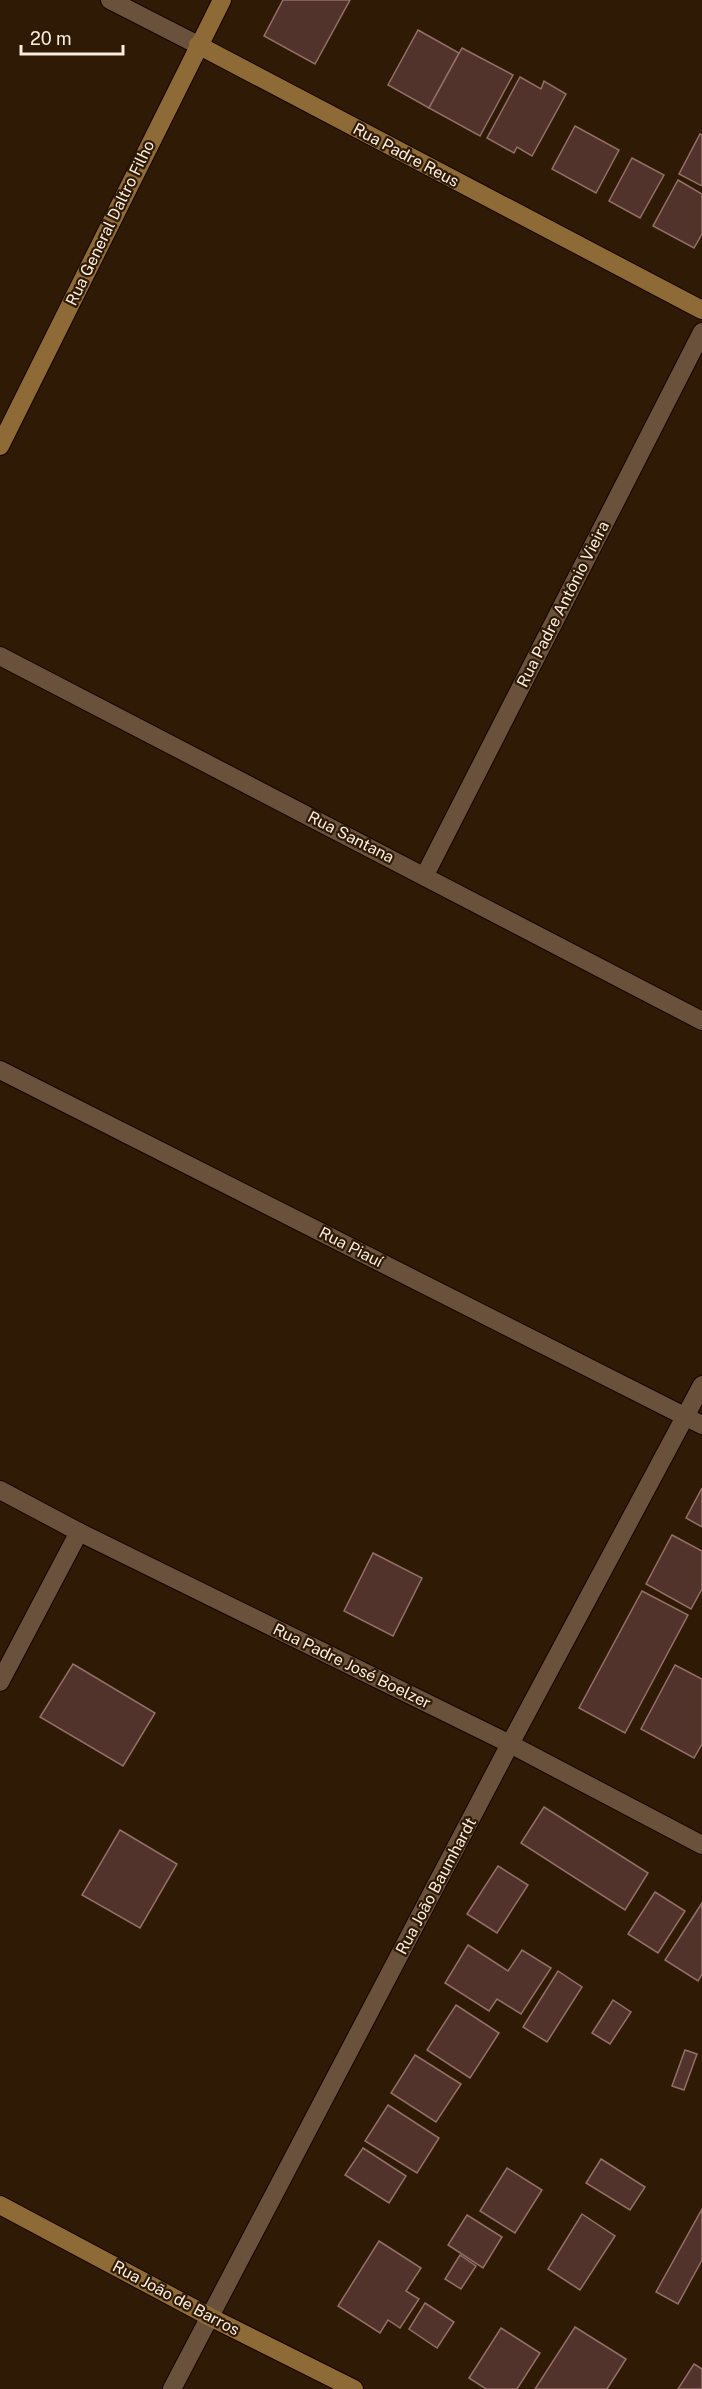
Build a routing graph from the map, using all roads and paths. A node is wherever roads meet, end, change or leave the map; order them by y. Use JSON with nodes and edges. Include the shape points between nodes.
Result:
{"nodes":[{"id":1,"x":110,"y":0,"type":"edge"},
{"id":2,"x":222,"y":0,"type":"edge"},
{"id":3,"x":198,"y":45,"type":"junction"},
{"id":4,"x":702,"y":310,"type":"edge"},
{"id":5,"x":702,"y":332,"type":"edge"},
{"id":6,"x":0,"y":446,"type":"edge"},
{"id":7,"x":0,"y":656,"type":"edge"},
{"id":8,"x":425,"y":875,"type":"junction"},
{"id":9,"x":702,"y":1021,"type":"edge"},
{"id":10,"x":0,"y":1070,"type":"edge"},
{"id":11,"x":702,"y":1385,"type":"edge"},
{"id":12,"x":685,"y":1417,"type":"junction"},
{"id":13,"x":702,"y":1425,"type":"edge"},
{"id":14,"x":0,"y":1490,"type":"edge"},
{"id":15,"x":79,"y":1532,"type":"junction"},
{"id":16,"x":0,"y":1682,"type":"edge"},
{"id":17,"x":510,"y":1744,"type":"junction"},
{"id":18,"x":702,"y":1845,"type":"edge"},
{"id":19,"x":0,"y":2205,"type":"edge"},
{"id":20,"x":210,"y":2317,"type":"junction"},
{"id":21,"x":172,"y":2389,"type":"edge"},
{"id":22,"x":354,"y":2389,"type":"edge"}],
"edges":[{"from":1,"to":3,"type":"street","name":"Rua Padre Reus"},
{"from":2,"to":3,"type":"street","name":"Rua General Daltro Filho"},
{"from":3,"to":4,"type":"street","name":"Rua Padre Reus"},
{"from":3,"to":6,"type":"street","name":"Rua General Daltro Filho"},
{"from":5,"to":8,"type":"street","name":"Rua Padre Antônio Vieira"},
{"from":7,"to":8,"type":"street","name":"Rua Santana"},
{"from":8,"to":9,"type":"street","name":"Rua Santana"},
{"from":10,"to":12,"type":"street","name":"Rua Piauí"},
{"from":11,"to":12,"type":"street","name":"Rua João Baumhardt"},
{"from":12,"to":13,"type":"street","name":"Rua Piauí"},
{"from":12,"to":17,"type":"street","name":"Rua João Baumhardt"},
{"from":14,"to":15,"type":"street","name":"Rua Padre José Boelzer"},
{"from":15,"to":16,"type":"street"},
{"from":15,"to":17,"type":"street","name":"Rua Padre José Boelzer"},
{"from":17,"to":18,"type":"street","name":"Rua Padre José Boelzer"},
{"from":17,"to":20,"type":"street","name":"Rua João Baumhardt"},
{"from":19,"to":20,"type":"street","name":"Rua João de Barros"},
{"from":20,"to":21,"type":"street","name":"Rua João Baumhardt"},
{"from":20,"to":22,"type":"street","name":"Rua João de Barros"}]}
